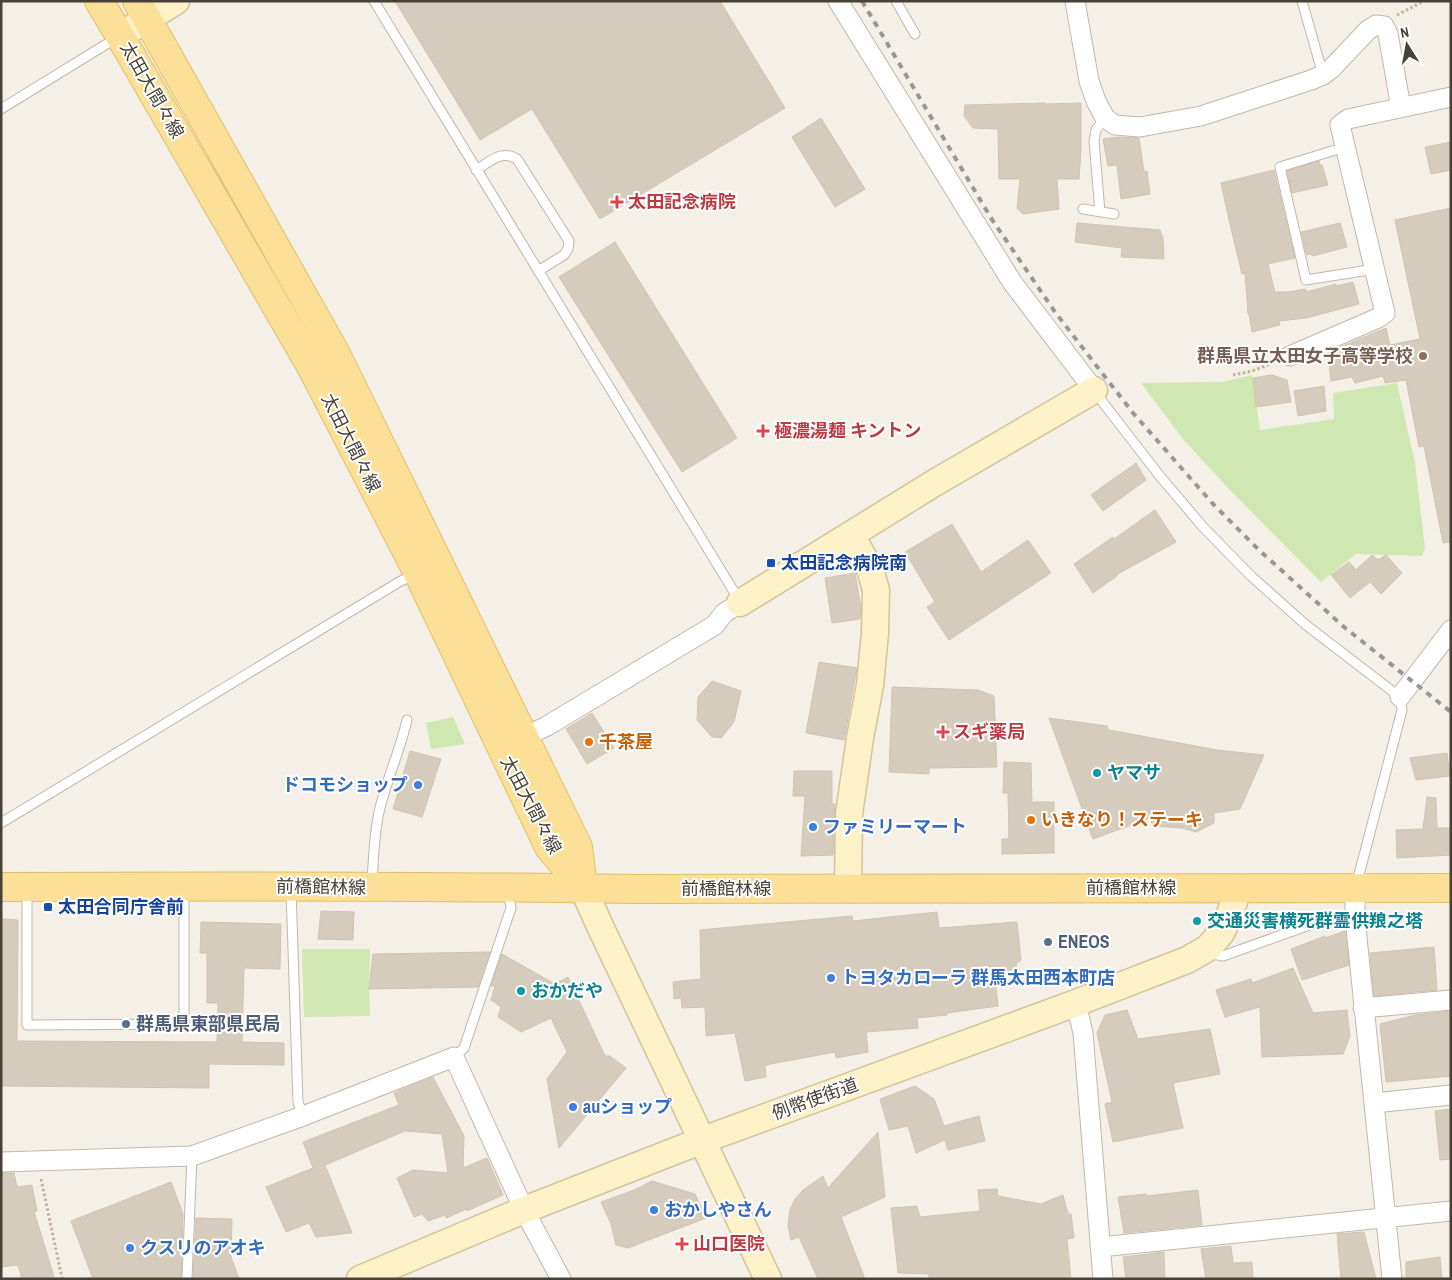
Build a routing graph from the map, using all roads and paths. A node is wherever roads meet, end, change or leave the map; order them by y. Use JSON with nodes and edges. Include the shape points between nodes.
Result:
{"nodes":[{"id":1,"x":99,"y":1,"type":"edge"},
{"id":2,"x":176,"y":1,"type":"edge"},
{"id":3,"x":374,"y":1,"type":"edge"},
{"id":4,"x":838,"y":1,"type":"edge"},
{"id":5,"x":896,"y":1,"type":"edge"},
{"id":6,"x":1074,"y":1,"type":"edge"},
{"id":7,"x":1302,"y":1,"type":"edge"},
{"id":8,"x":1424,"y":1,"type":"edge"},
{"id":9,"x":143,"y":10,"type":"edge"},
{"id":10,"x":1383,"y":26,"type":"junction"},
{"id":11,"x":915,"y":34,"type":"dead end"},
{"id":12,"x":120,"y":36,"type":"junction"},
{"id":13,"x":1323,"y":75,"type":"junction"},
{"id":14,"x":1451,"y":98,"type":"edge"},
{"id":15,"x":1401,"y":108,"type":"junction"},
{"id":16,"x":1,"y":109,"type":"edge"},
{"id":17,"x":1105,"y":118,"type":"junction"},
{"id":18,"x":1345,"y":147,"type":"junction"},
{"id":19,"x":476,"y":170,"type":"junction"},
{"id":20,"x":1083,"y":209,"type":"dead end"},
{"id":21,"x":1100,"y":212,"type":"junction"},
{"id":22,"x":1114,"y":214,"type":"dead end"},
{"id":23,"x":1375,"y":269,"type":"junction"},
{"id":24,"x":538,"y":271,"type":"junction"},
{"id":25,"x":1290,"y":356,"type":"joint"},
{"id":26,"x":1233,"y":375,"type":"dead end"},
{"id":27,"x":1094,"y":390,"type":"junction"},
{"id":28,"x":851,"y":535,"type":"junction"},
{"id":29,"x":418,"y":573,"type":"junction"},
{"id":30,"x":740,"y":603,"type":"junction"},
{"id":31,"x":1451,"y":630,"type":"edge"},
{"id":32,"x":1400,"y":697,"type":"junction"},
{"id":33,"x":407,"y":720,"type":"dead end"},
{"id":34,"x":524,"y":737,"type":"junction"},
{"id":35,"x":1,"y":823,"type":"edge"},
{"id":36,"x":291,"y":886,"type":"junction"},
{"id":37,"x":14,"y":887,"type":"edge"},
{"id":38,"x":184,"y":887,"type":"junction"},
{"id":39,"x":372,"y":887,"type":"junction"},
{"id":40,"x":508,"y":887,"type":"junction"},
{"id":41,"x":583,"y":888,"type":"junction"},
{"id":42,"x":848,"y":888,"type":"junction"},
{"id":43,"x":1237,"y":888,"type":"junction"},
{"id":44,"x":1355,"y":888,"type":"junction"},
{"id":45,"x":1451,"y":888,"type":"edge"},
{"id":46,"x":1314,"y":923,"type":"dead end"},
{"id":47,"x":1203,"y":952,"type":"junction"},
{"id":48,"x":1451,"y":1000,"type":"edge"},
{"id":49,"x":1076,"y":1003,"type":"junction"},
{"id":50,"x":1364,"y":1008,"type":"junction"},
{"id":51,"x":454,"y":1057,"type":"junction"},
{"id":52,"x":1451,"y":1095,"type":"edge"},
{"id":53,"x":1374,"y":1103,"type":"junction"},
{"id":54,"x":303,"y":1116,"type":"junction"},
{"id":55,"x":703,"y":1140,"type":"junction"},
{"id":56,"x":192,"y":1156,"type":"junction"},
{"id":57,"x":37,"y":1161,"type":"junction"},
{"id":58,"x":1,"y":1162,"type":"edge"},
{"id":59,"x":524,"y":1210,"type":"junction"},
{"id":60,"x":1451,"y":1211,"type":"edge"},
{"id":61,"x":1386,"y":1218,"type":"junction"},
{"id":62,"x":1100,"y":1247,"type":"junction"},
{"id":63,"x":61,"y":1279,"type":"edge"},
{"id":64,"x":187,"y":1279,"type":"edge"},
{"id":65,"x":360,"y":1279,"type":"edge"},
{"id":66,"x":561,"y":1279,"type":"edge"},
{"id":67,"x":768,"y":1279,"type":"edge"},
{"id":68,"x":1103,"y":1279,"type":"edge"},
{"id":69,"x":1392,"y":1279,"type":"edge"}],
"edges":[{"from":1,"to":12,"type":"main road","name":"太田大間々線"},
{"from":2,"to":9,"type":"street"},
{"from":3,"to":19,"type":"lane"},
{"from":4,"to":27,"type":"street","via":[[1012,282]]},
{"from":5,"to":11,"type":"lane"},
{"from":6,"to":17,"type":"street","via":[[1089,81]]},
{"from":7,"to":13,"type":"lane"},
{"from":8,"to":10,"type":"path"},
{"from":9,"to":12,"type":"street"},
{"from":9,"to":34,"type":"main road","name":"太田大間々線","via":[[336,354]]},
{"from":10,"to":13,"type":"street","via":[[1376,25],[1368,30]]},
{"from":10,"to":15,"type":"street","via":[[1388,34]]},
{"from":12,"to":16,"type":"lane"},
{"from":12,"to":29,"type":"main road","name":"太田大間々線","via":[[312,368]]},
{"from":13,"to":17,"type":"street","via":[[1192,117],[1140,127],[1115,125]]},
{"from":14,"to":15,"type":"street"},
{"from":15,"to":18,"type":"street","via":[[1348,119],[1340,125]]},
{"from":17,"to":21,"type":"lane","via":[[1096,130],[1094,141]]},
{"from":18,"to":23,"type":"street"},
{"from":18,"to":23,"type":"lane","via":[[1280,167],[1306,280]]},
{"from":19,"to":24,"type":"lane"},
{"from":19,"to":24,"type":"lane","via":[[502,155],[517,159],[569,241],[564,255]]},
{"from":20,"to":21,"type":"lane"},
{"from":21,"to":22,"type":"lane"},
{"from":23,"to":25,"type":"street","via":[[1385,313]]},
{"from":24,"to":30,"type":"lane"},
{"from":25,"to":26,"type":"path"},
{"from":27,"to":28,"type":"street"},
{"from":27,"to":32,"type":"lane","via":[[1191,513],[1251,576],[1306,625]]},
{"from":28,"to":30,"type":"street"},
{"from":28,"to":42,"type":"street","via":[[870,569],[876,590],[870,685],[848,814]]},
{"from":29,"to":35,"type":"lane"},
{"from":29,"to":41,"type":"main road","name":"太田大間々線","via":[[549,847]]},
{"from":30,"to":34,"type":"street","via":[[724,612],[715,625]]},
{"from":31,"to":32,"type":"street"},
{"from":32,"to":44,"type":"lane","via":[[1402,710]]},
{"from":33,"to":39,"type":"lane","via":[[379,813]]},
{"from":34,"to":41,"type":"main road","name":"太田大間々線","via":[[578,847]]},
{"from":36,"to":38,"type":"main road","name":"前橋館林線"},
{"from":36,"to":39,"type":"main road","name":"前橋館林線"},
{"from":36,"to":54,"type":"lane","via":[[298,1102]]},
{"from":37,"to":38,"type":"main road","name":"前橋館林線"},
{"from":37,"to":38,"type":"lane","via":[[27,1025],[184,1024]]},
{"from":39,"to":40,"type":"main road","name":"前橋館林線"},
{"from":40,"to":41,"type":"main road","name":"前橋館林線"},
{"from":40,"to":51,"type":"lane","via":[[511,908],[464,1048]]},
{"from":41,"to":42,"type":"main road","name":"前橋館林線"},
{"from":41,"to":55,"type":"street"},
{"from":42,"to":43,"type":"main road","name":"前橋館林線"},
{"from":43,"to":44,"type":"main road","name":"前橋館林線"},
{"from":43,"to":47,"type":"street","name":"例幣使街道","via":[[1230,914],[1220,933]]},
{"from":44,"to":45,"type":"main road","name":"前橋館林線"},
{"from":44,"to":50,"type":"street"},
{"from":46,"to":47,"type":"lane","via":[[1223,956]]},
{"from":47,"to":49,"type":"street","name":"例幣使街道"},
{"from":48,"to":50,"type":"street"},
{"from":49,"to":55,"type":"street","name":"例幣使街道"},
{"from":49,"to":62,"type":"street","via":[[1083,1033]]},
{"from":50,"to":53,"type":"street"},
{"from":51,"to":54,"type":"street"},
{"from":51,"to":59,"type":"street"},
{"from":52,"to":53,"type":"street"},
{"from":53,"to":61,"type":"street"},
{"from":54,"to":56,"type":"street"},
{"from":55,"to":59,"type":"street","name":"例幣使街道"},
{"from":55,"to":67,"type":"street"},
{"from":56,"to":57,"type":"street"},
{"from":56,"to":64,"type":"lane"},
{"from":57,"to":58,"type":"street"},
{"from":57,"to":63,"type":"path"},
{"from":59,"to":65,"type":"street","name":"例幣使街道"},
{"from":59,"to":66,"type":"street"},
{"from":60,"to":61,"type":"street"},
{"from":61,"to":62,"type":"street"},
{"from":61,"to":69,"type":"street"},
{"from":62,"to":68,"type":"street"}]}
